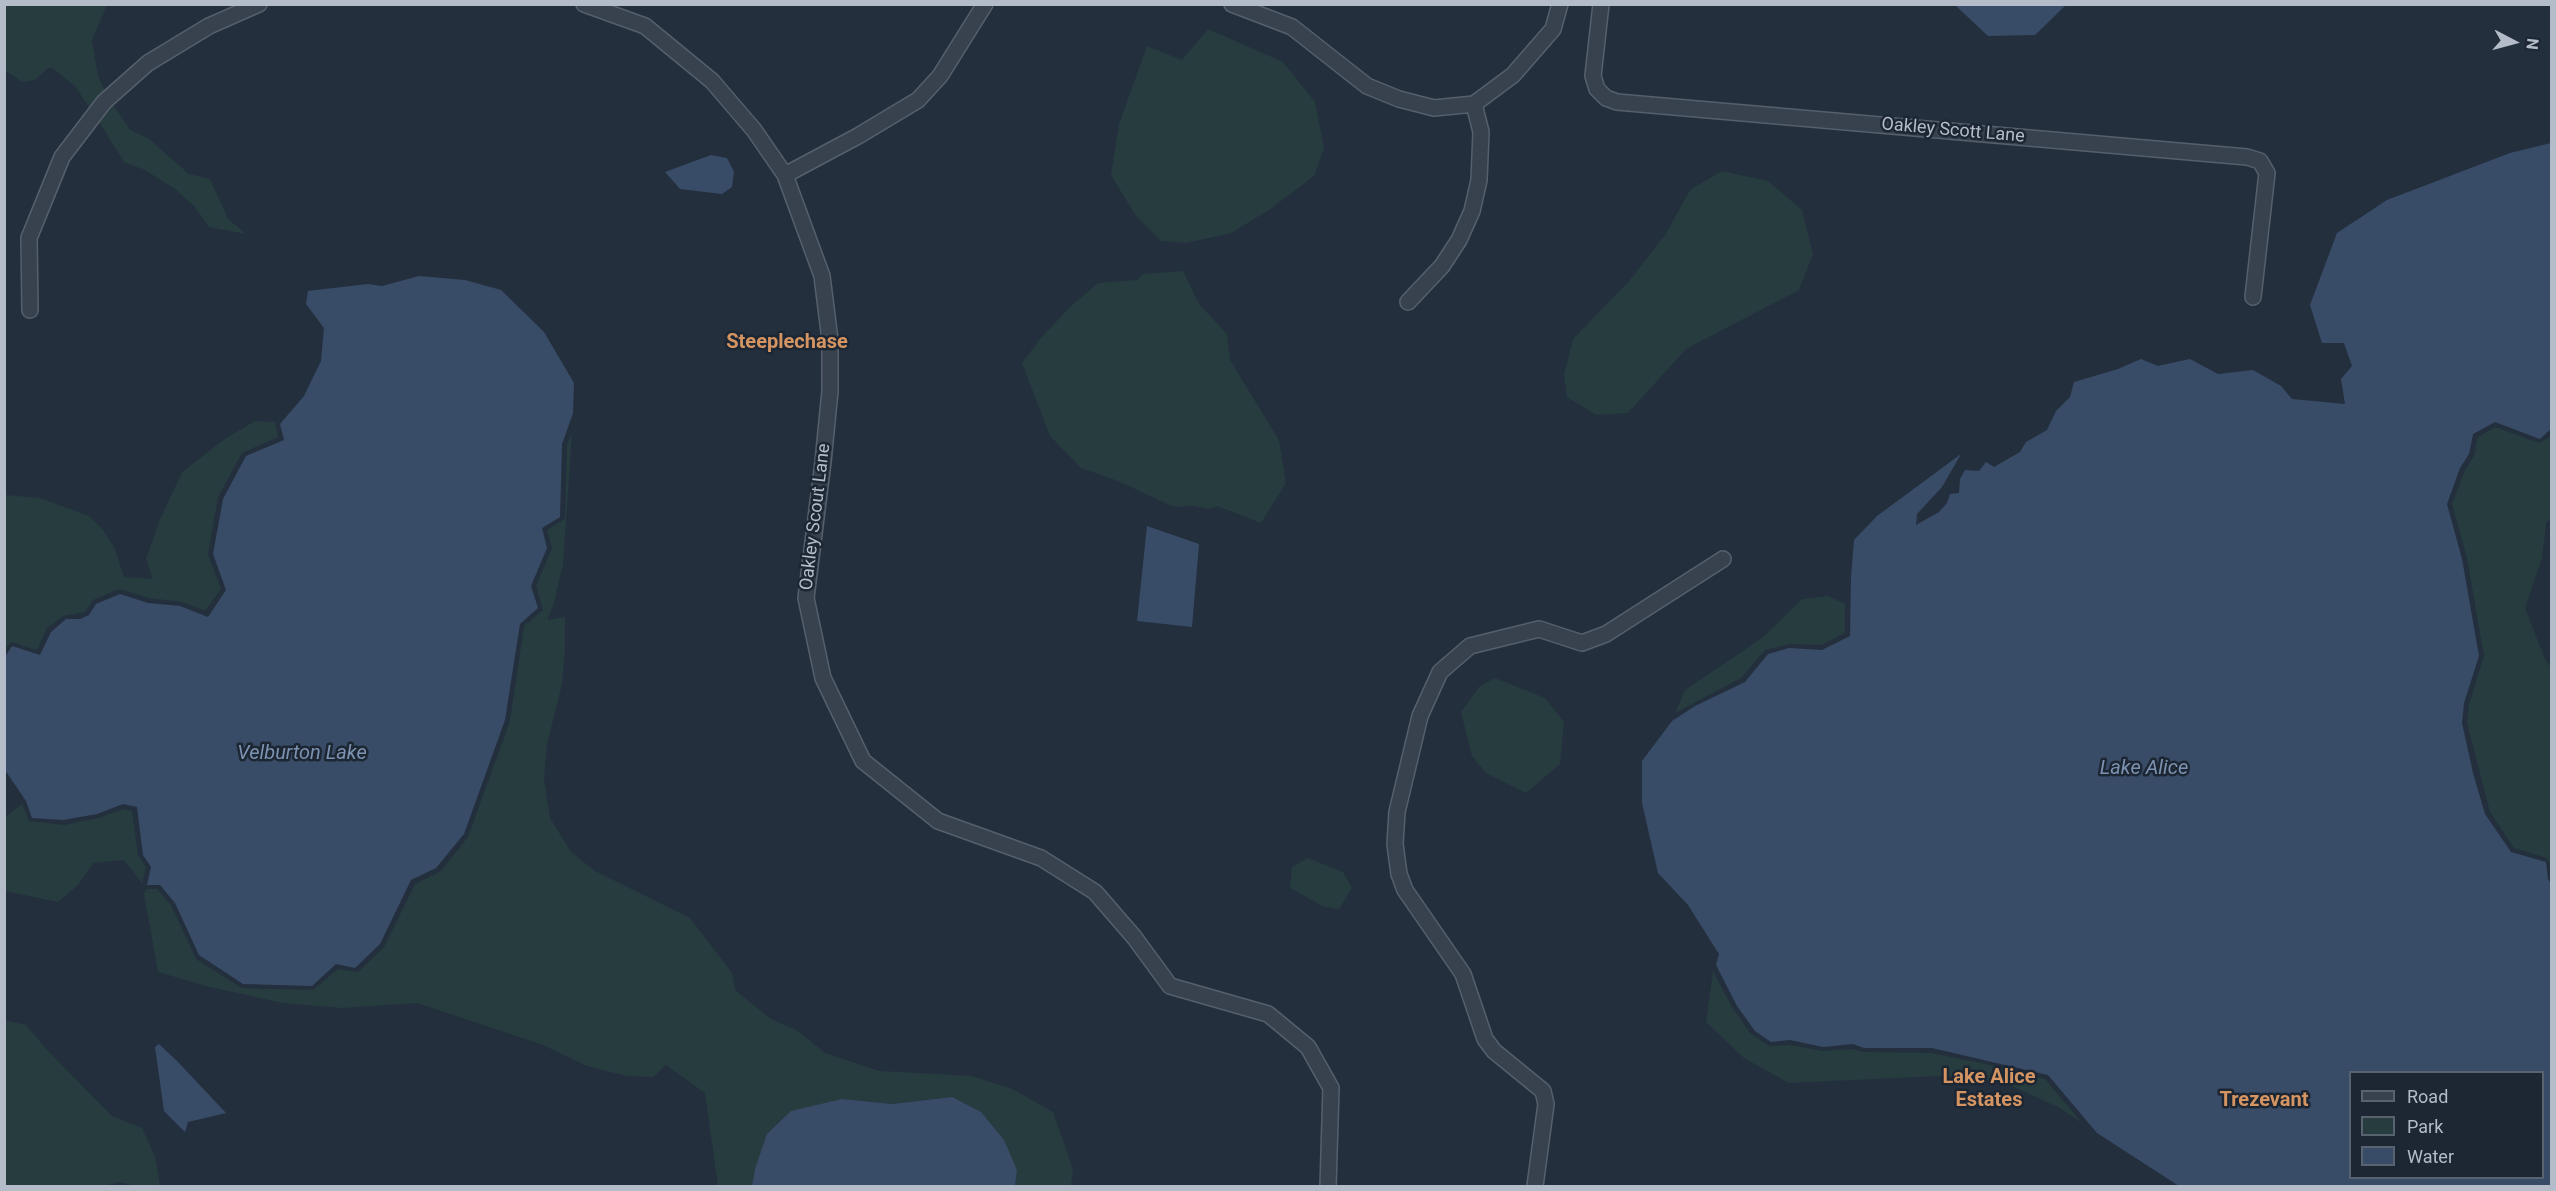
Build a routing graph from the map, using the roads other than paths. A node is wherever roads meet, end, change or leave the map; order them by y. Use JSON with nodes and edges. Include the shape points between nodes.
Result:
{"nodes":[{"id":1,"x":259,"y":4,"type":"edge"},
{"id":2,"x":584,"y":4,"type":"edge"},
{"id":3,"x":985,"y":4,"type":"edge"},
{"id":4,"x":1232,"y":4,"type":"edge"},
{"id":5,"x":1560,"y":4,"type":"edge"},
{"id":6,"x":1601,"y":4,"type":"edge"},
{"id":7,"x":1474,"y":104,"type":"junction"},
{"id":8,"x":785,"y":176,"type":"junction"},
{"id":9,"x":2253,"y":297,"type":"dead end"},
{"id":10,"x":1408,"y":302,"type":"dead end"},
{"id":11,"x":30,"y":310,"type":"dead end"},
{"id":12,"x":1723,"y":559,"type":"dead end"},
{"id":13,"x":1328,"y":1186,"type":"edge"},
{"id":14,"x":1535,"y":1186,"type":"edge"}],
"edges":[{"from":1,"to":11,"type":"street","via":[[209,26],[147,63],[105,102],[62,157],[29,238]]},
{"from":2,"to":8,"type":"street","name":"Oakley Scout Lane","via":[[645,26],[712,81],[754,130]]},
{"from":3,"to":8,"type":"street","via":[[940,76],[918,100]]},
{"from":4,"to":7,"type":"street","via":[[1292,27],[1367,86],[1434,108]]},
{"from":5,"to":7,"type":"street","via":[[1553,29],[1519,68]]},
{"from":6,"to":9,"type":"street","name":"Oakley Scott Lane","via":[[1593,76],[1597,89],[1617,102],[2260,161],[2267,173]]},
{"from":7,"to":10,"type":"street","via":[[1481,132],[1479,180],[1472,210],[1442,266]]},
{"from":8,"to":13,"type":"street","name":"Oakley Scout Lane","via":[[822,276],[830,340],[830,391],[806,598],[824,678],[863,761],[938,821],[1041,858],[1095,892],[1170,986],[1268,1014],[1308,1047],[1330,1088]]},
{"from":12,"to":14,"type":"street","via":[[1606,634],[1582,643],[1539,629],[1470,646],[1440,672],[1420,716],[1397,812],[1395,844],[1399,874],[1405,890],[1463,974],[1485,1040],[1543,1091],[1546,1104]]}]}
